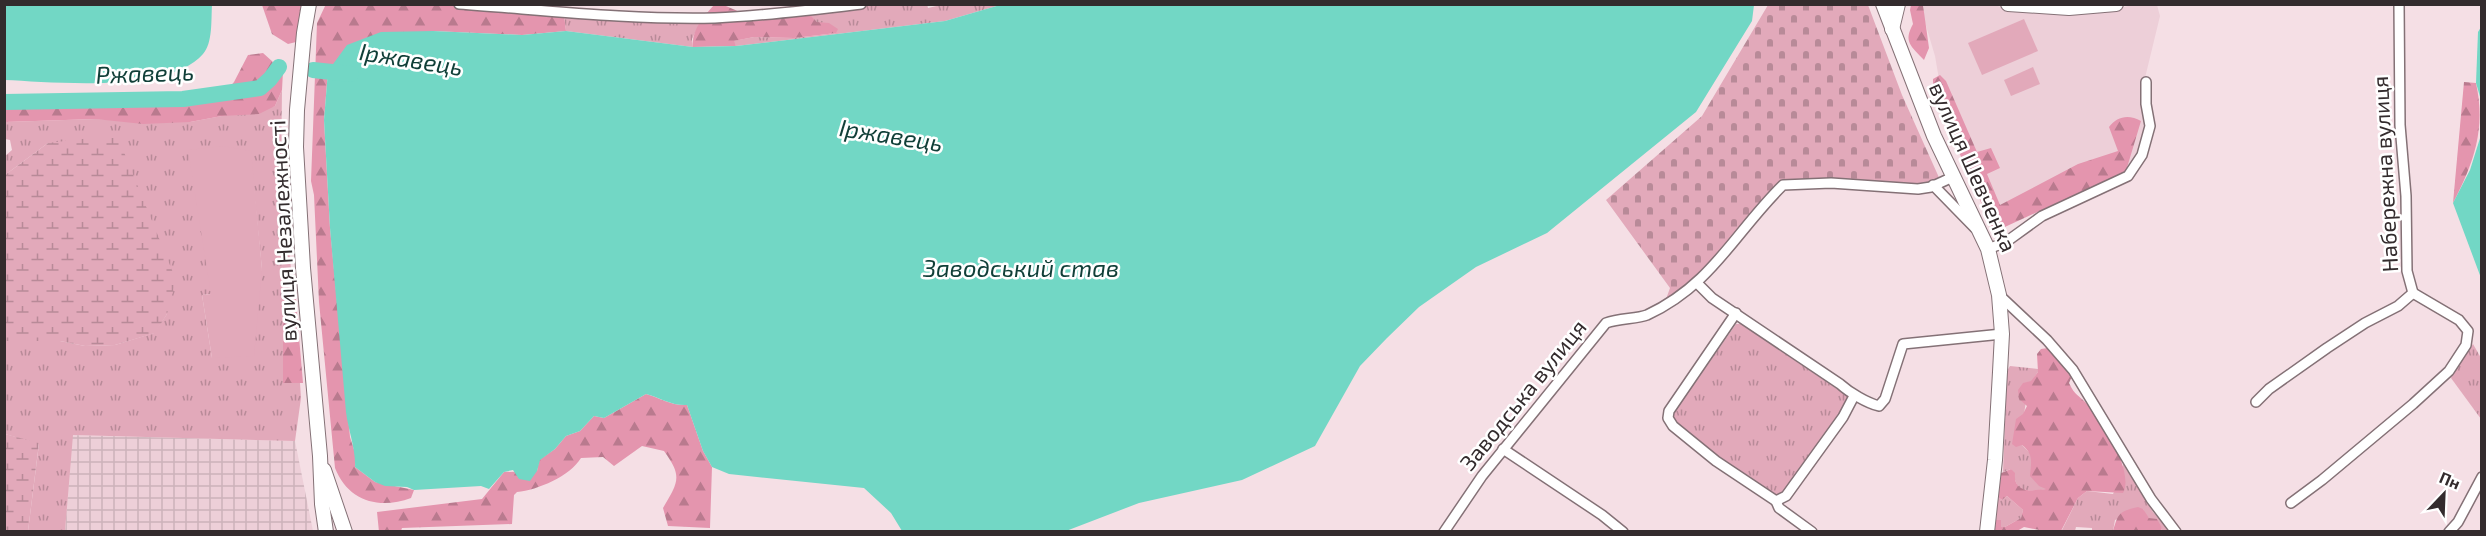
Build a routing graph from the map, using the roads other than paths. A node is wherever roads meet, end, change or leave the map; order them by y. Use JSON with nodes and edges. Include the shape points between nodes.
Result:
{"nodes":[{"id":1,"x":309,"y":4,"type":"edge"},
{"id":2,"x":459,"y":4,"type":"edge"},
{"id":3,"x":861,"y":4,"type":"edge"},
{"id":4,"x":1882,"y":4,"type":"edge"},
{"id":5,"x":1898,"y":4,"type":"edge"},
{"id":6,"x":2008,"y":4,"type":"edge"},
{"id":7,"x":2116,"y":4,"type":"edge"},
{"id":8,"x":2399,"y":4,"type":"edge"},
{"id":9,"x":1892,"y":30,"type":"junction"},
{"id":10,"x":2146,"y":82,"type":"dead end"},
{"id":11,"x":1955,"y":176,"type":"junction"},
{"id":12,"x":1933,"y":185,"type":"junction"},
{"id":13,"x":1982,"y":234,"type":"junction"},
{"id":14,"x":1988,"y":249,"type":"junction"},
{"id":15,"x":1697,"y":283,"type":"junction"},
{"id":16,"x":2413,"y":293,"type":"junction"},
{"id":17,"x":2000,"y":295,"type":"junction"},
{"id":18,"x":1736,"y":313,"type":"junction"},
{"id":19,"x":2002,"y":334,"type":"junction"},
{"id":20,"x":1854,"y":396,"type":"junction"},
{"id":21,"x":2256,"y":402,"type":"dead end"},
{"id":22,"x":1503,"y":448,"type":"junction"},
{"id":23,"x":320,"y":456,"type":"junction"},
{"id":24,"x":2481,"y":477,"type":"edge"},
{"id":25,"x":1776,"y":501,"type":"junction"},
{"id":26,"x":2291,"y":503,"type":"dead end"},
{"id":27,"x":326,"y":531,"type":"edge"},
{"id":28,"x":345,"y":531,"type":"edge"},
{"id":29,"x":1444,"y":531,"type":"edge"},
{"id":30,"x":1623,"y":531,"type":"edge"},
{"id":31,"x":1812,"y":531,"type":"edge"},
{"id":32,"x":1987,"y":531,"type":"edge"},
{"id":33,"x":2176,"y":531,"type":"edge"},
{"id":34,"x":2449,"y":531,"type":"edge"}],
"edges":[{"from":1,"to":23,"type":"street","name":"вулиця Незалежності","via":[[296,147]]},
{"from":2,"to":3,"type":"street","via":[[714,18]]},
{"from":4,"to":9,"type":"street","name":"вулиця Шевченка"},
{"from":5,"to":9,"type":"street"},
{"from":6,"to":7,"type":"street","via":[[2069,8]]},
{"from":8,"to":16,"type":"street","name":"Набережна вулиця","via":[[2407,271]]},
{"from":9,"to":11,"type":"street","name":"вулиця Шевченка","via":[[1934,136]]},
{"from":10,"to":14,"type":"street","via":[[2150,126],[2142,155],[2128,176],[2042,216],[2006,242]]},
{"from":11,"to":12,"type":"street","name":"Заводська вулиця"},
{"from":11,"to":13,"type":"street","name":"вулиця Шевченка"},
{"from":12,"to":13,"type":"street"},
{"from":12,"to":15,"type":"street","name":"Заводська вулиця","via":[[1918,189],[1831,183],[1783,185]]},
{"from":13,"to":14,"type":"street","name":"вулиця Шевченка"},
{"from":14,"to":17,"type":"street","name":"вулиця Шевченка"},
{"from":15,"to":18,"type":"street"},
{"from":15,"to":22,"type":"street","name":"Заводська вулиця","via":[[1644,316],[1606,322]]},
{"from":16,"to":21,"type":"street","name":"Набережна вулиця","via":[[2320,353]]},
{"from":16,"to":26,"type":"street","via":[[2459,320],[2468,330],[2466,345],[2449,371],[2413,404]]},
{"from":17,"to":19,"type":"street","name":"вулиця Шевченка"},
{"from":17,"to":33,"type":"street","via":[[2073,370],[2151,499]]},
{"from":18,"to":20,"type":"street"},
{"from":18,"to":25,"type":"street","via":[[1668,418],[1716,461]]},
{"from":19,"to":20,"type":"street","via":[[1903,344],[1885,399],[1879,406]]},
{"from":19,"to":32,"type":"street","name":"вулиця Шевченка"},
{"from":20,"to":25,"type":"street","via":[[1786,496]]},
{"from":22,"to":29,"type":"street","name":"Заводська вулиця"},
{"from":22,"to":30,"type":"street"},
{"from":23,"to":27,"type":"street","name":"вулиця Незалежності"},
{"from":23,"to":28,"type":"street","name":"вулиця Незалежності"},
{"from":24,"to":34,"type":"street","via":[[2458,522]]},
{"from":25,"to":31,"type":"street","via":[[1779,508]]}]}
